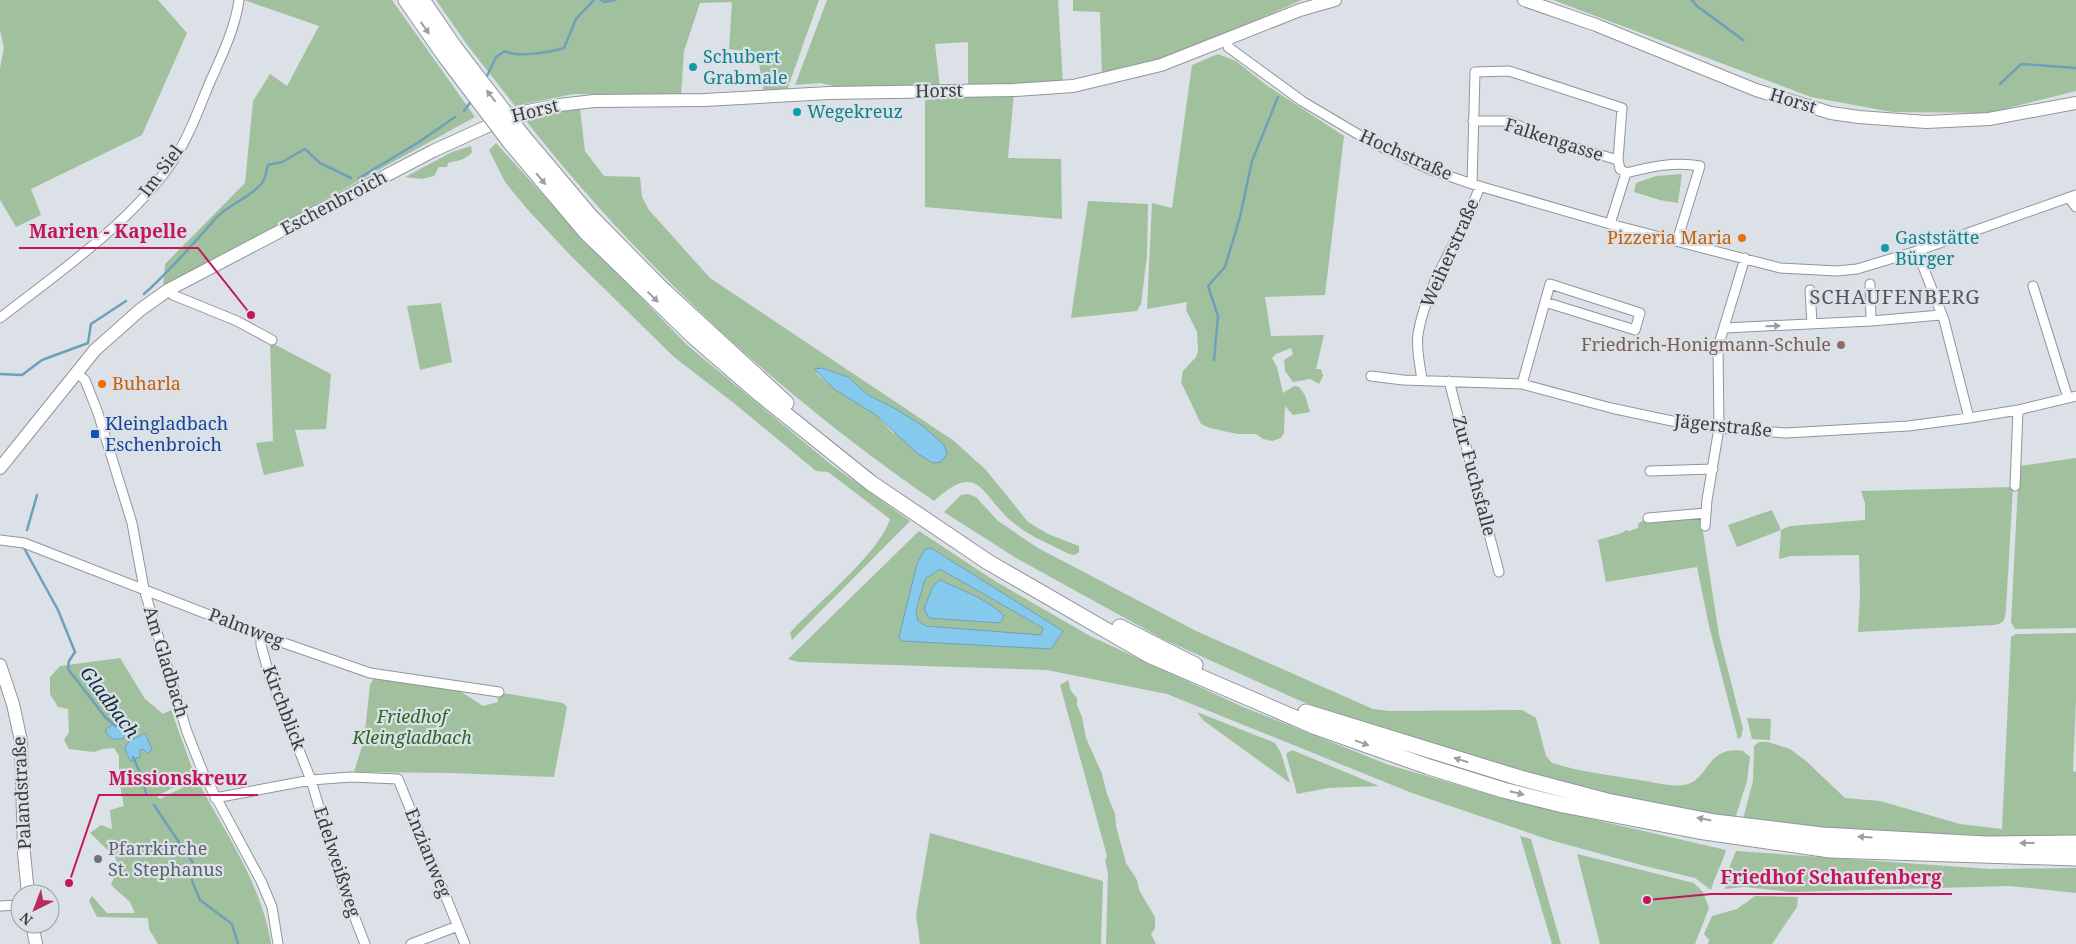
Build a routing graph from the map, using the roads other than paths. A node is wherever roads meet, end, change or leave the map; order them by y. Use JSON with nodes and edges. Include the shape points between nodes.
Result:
{"nodes":[{"id":1,"x":238,"y":0,"type":"edge"},
{"id":2,"x":406,"y":0,"type":"edge"},
{"id":3,"x":422,"y":0,"type":"edge"},
{"id":4,"x":1334,"y":0,"type":"edge"},
{"id":5,"x":1524,"y":0,"type":"edge"},
{"id":6,"x":1228,"y":40,"type":"junction"},
{"id":7,"x":450,"y":52,"type":"junction"},
{"id":8,"x":2076,"y":103,"type":"edge"},
{"id":9,"x":501,"y":120,"type":"joint"},
{"id":10,"x":1473,"y":121,"type":"junction"},
{"id":11,"x":516,"y":138,"type":"junction"},
{"id":12,"x":1618,"y":160,"type":"junction"},
{"id":13,"x":1626,"y":174,"type":"junction"},
{"id":14,"x":1476,"y":185,"type":"junction"},
{"id":15,"x":2072,"y":196,"type":"edge"},
{"id":16,"x":2076,"y":207,"type":"edge"},
{"id":17,"x":1610,"y":224,"type":"junction"},
{"id":18,"x":1677,"y":241,"type":"junction"},
{"id":19,"x":1917,"y":251,"type":"junction"},
{"id":20,"x":1745,"y":258,"type":"junction"},
{"id":21,"x":1870,"y":284,"type":"dead end"},
{"id":22,"x":2033,"y":286,"type":"dead end"},
{"id":23,"x":168,"y":290,"type":"junction"},
{"id":24,"x":1810,"y":290,"type":"dead end"},
{"id":25,"x":1544,"y":302,"type":"junction"},
{"id":26,"x":1941,"y":315,"type":"junction"},
{"id":27,"x":0,"y":318,"type":"edge"},
{"id":28,"x":1871,"y":321,"type":"junction"},
{"id":29,"x":1812,"y":324,"type":"junction"},
{"id":30,"x":1725,"y":328,"type":"junction"},
{"id":31,"x":272,"y":340,"type":"dead end"},
{"id":32,"x":76,"y":372,"type":"junction"},
{"id":33,"x":1371,"y":376,"type":"dead end"},
{"id":34,"x":1422,"y":380,"type":"junction"},
{"id":35,"x":1449,"y":381,"type":"junction"},
{"id":36,"x":1522,"y":384,"type":"junction"},
{"id":37,"x":2072,"y":397,"type":"edge"},
{"id":38,"x":2018,"y":410,"type":"junction"},
{"id":39,"x":1969,"y":418,"type":"junction"},
{"id":40,"x":1719,"y":428,"type":"junction"},
{"id":41,"x":0,"y":468,"type":"edge"},
{"id":42,"x":1713,"y":469,"type":"junction"},
{"id":43,"x":1650,"y":471,"type":"dead end"},
{"id":44,"x":2015,"y":486,"type":"dead end"},
{"id":45,"x":1706,"y":513,"type":"junction"},
{"id":46,"x":1648,"y":518,"type":"dead end"},
{"id":47,"x":1705,"y":526,"type":"dead end"},
{"id":48,"x":0,"y":540,"type":"edge"},
{"id":49,"x":1499,"y":572,"type":"dead end"},
{"id":50,"x":144,"y":589,"type":"junction"},
{"id":51,"x":261,"y":635,"type":"junction"},
{"id":52,"x":0,"y":665,"type":"edge"},
{"id":53,"x":499,"y":692,"type":"dead end"},
{"id":54,"x":311,"y":780,"type":"junction"},
{"id":55,"x":215,"y":798,"type":"junction"},
{"id":56,"x":2076,"y":843,"type":"edge"},
{"id":57,"x":2076,"y":858,"type":"edge"},
{"id":58,"x":27,"y":884,"type":"edge"},
{"id":59,"x":458,"y":926,"type":"junction"},
{"id":60,"x":278,"y":944,"type":"edge"},
{"id":61,"x":365,"y":944,"type":"edge"},
{"id":62,"x":411,"y":944,"type":"edge"},
{"id":63,"x":465,"y":944,"type":"edge"}],
"edges":[{"from":1,"to":27,"type":"street","name":"Im Siel","via":[[236,19],[224,51],[180,149],[166,171],[99,239]]},
{"from":2,"to":7,"type":"highway","one_way":true},
{"from":3,"to":7,"type":"highway"},
{"from":4,"to":6,"type":"street","name":"Horst","via":[[1300,10]]},
{"from":5,"to":8,"type":"street","name":"Horst","via":[[1596,25],[1756,90],[1831,113],[1926,122],[1989,119]]},
{"from":6,"to":9,"type":"street","name":"Horst","via":[[1161,65],[1073,86],[594,101],[559,104]]},
{"from":6,"to":14,"type":"street","name":"Hochstraße","via":[[1228,47],[1320,112],[1399,156]]},
{"from":7,"to":11,"type":"highway","bridge":true},
{"from":9,"to":23,"type":"street","name":"Eschenbroich","via":[[433,151]]},
{"from":10,"to":12,"type":"street","name":"Falkengasse","via":[[1509,121],[1548,140]]},
{"from":10,"to":12,"type":"street","name":"Weiherstraße","via":[[1475,72],[1509,71],[1622,108]]},
{"from":10,"to":14,"type":"street","name":"Weiherstraße"},
{"from":56,"to":11,"type":"highway","one_way":true,"via":[[1986,844],[1822,835],[1715,822],[1607,801],[1368,733],[1308,713],[1212,673],[1125,630],[1006,562],[893,487],[797,413],[661,288]]},
{"from":11,"to":57,"type":"highway","one_way":true,"via":[[584,231],[693,336],[760,394],[871,483],[980,557],[1149,655],[1316,727],[1430,767],[1563,805],[1698,831],[1830,850]]},
{"from":12,"to":13,"type":"street","name":"Falkengasse","via":[[1620,169]]},
{"from":13,"to":17,"type":"street"},
{"from":13,"to":18,"type":"street","via":[[1648,167],[1700,166]]},
{"from":14,"to":17,"type":"street","name":"Hochstraße"},
{"from":14,"to":34,"type":"street","name":"Weiherstraße","via":[[1472,207],[1424,307],[1418,335]]},
{"from":15,"to":16,"type":"street"},
{"from":15,"to":19,"type":"street","name":"Hochstraße"},
{"from":17,"to":18,"type":"street","name":"Hochstraße"},
{"from":18,"to":20,"type":"street","name":"Hochstraße"},
{"from":19,"to":20,"type":"street","name":"Hochstraße","via":[[1857,269],[1837,271],[1780,268]]},
{"from":19,"to":26,"type":"street"},
{"from":20,"to":30,"type":"street"},
{"from":21,"to":28,"type":"street"},
{"from":22,"to":37,"type":"street"},
{"from":23,"to":31,"type":"street"},
{"from":23,"to":32,"type":"street","name":"Eschenbroich","via":[[117,330]]},
{"from":24,"to":29,"type":"street"},
{"from":25,"to":25,"type":"street","via":[[1550,284],[1640,313],[1634,330]]},
{"from":25,"to":36,"type":"street"},
{"from":26,"to":28,"type":"street"},
{"from":26,"to":39,"type":"street"},
{"from":28,"to":29,"type":"street"},
{"from":30,"to":29,"type":"street","one_way":true},
{"from":30,"to":40,"type":"street","via":[[1718,347]]},
{"from":32,"to":41,"type":"street","name":"Eschenbroich"},
{"from":32,"to":50,"type":"street","name":"Am Gladbach","via":[[85,380],[104,430],[132,523]]},
{"from":33,"to":34,"type":"street","name":"Jägerstraße"},
{"from":34,"to":35,"type":"street","name":"Jägerstraße"},
{"from":35,"to":36,"type":"street","name":"Jägerstraße"},
{"from":35,"to":49,"type":"street","name":"Zur Fuchsfalle"},
{"from":36,"to":40,"type":"street","name":"Jägerstraße","via":[[1611,408]]},
{"from":37,"to":38,"type":"street","name":"Jägerstraße"},
{"from":38,"to":39,"type":"street","name":"Jägerstraße"},
{"from":38,"to":44,"type":"street"},
{"from":39,"to":40,"type":"street","name":"Jägerstraße","via":[[1908,426],[1786,433]]},
{"from":40,"to":42,"type":"street"},
{"from":42,"to":43,"type":"street"},
{"from":42,"to":45,"type":"street"},
{"from":45,"to":46,"type":"street"},
{"from":45,"to":47,"type":"street"},
{"from":48,"to":50,"type":"street","name":"Palmweg","via":[[24,543]]},
{"from":50,"to":51,"type":"street","name":"Palmweg"},
{"from":50,"to":55,"type":"street","name":"Am Gladbach","via":[[187,732]]},
{"from":51,"to":53,"type":"street","name":"Palmweg","via":[[370,673]]},
{"from":51,"to":54,"type":"street","name":"Kirchblick","via":[[270,678]]},
{"from":52,"to":58,"type":"street","name":"Palandstraße","via":[[21,741]]},
{"from":54,"to":55,"type":"street"},
{"from":54,"to":59,"type":"street","name":"Enzianweg","via":[[351,777],[398,779]]},
{"from":54,"to":61,"type":"street","name":"Edelweißweg","via":[[342,885]]},
{"from":55,"to":60,"type":"street","name":"Am Gladbach","via":[[261,881],[272,907]]},
{"from":59,"to":62,"type":"street"},
{"from":59,"to":63,"type":"street","name":"Enzianweg"}]}
